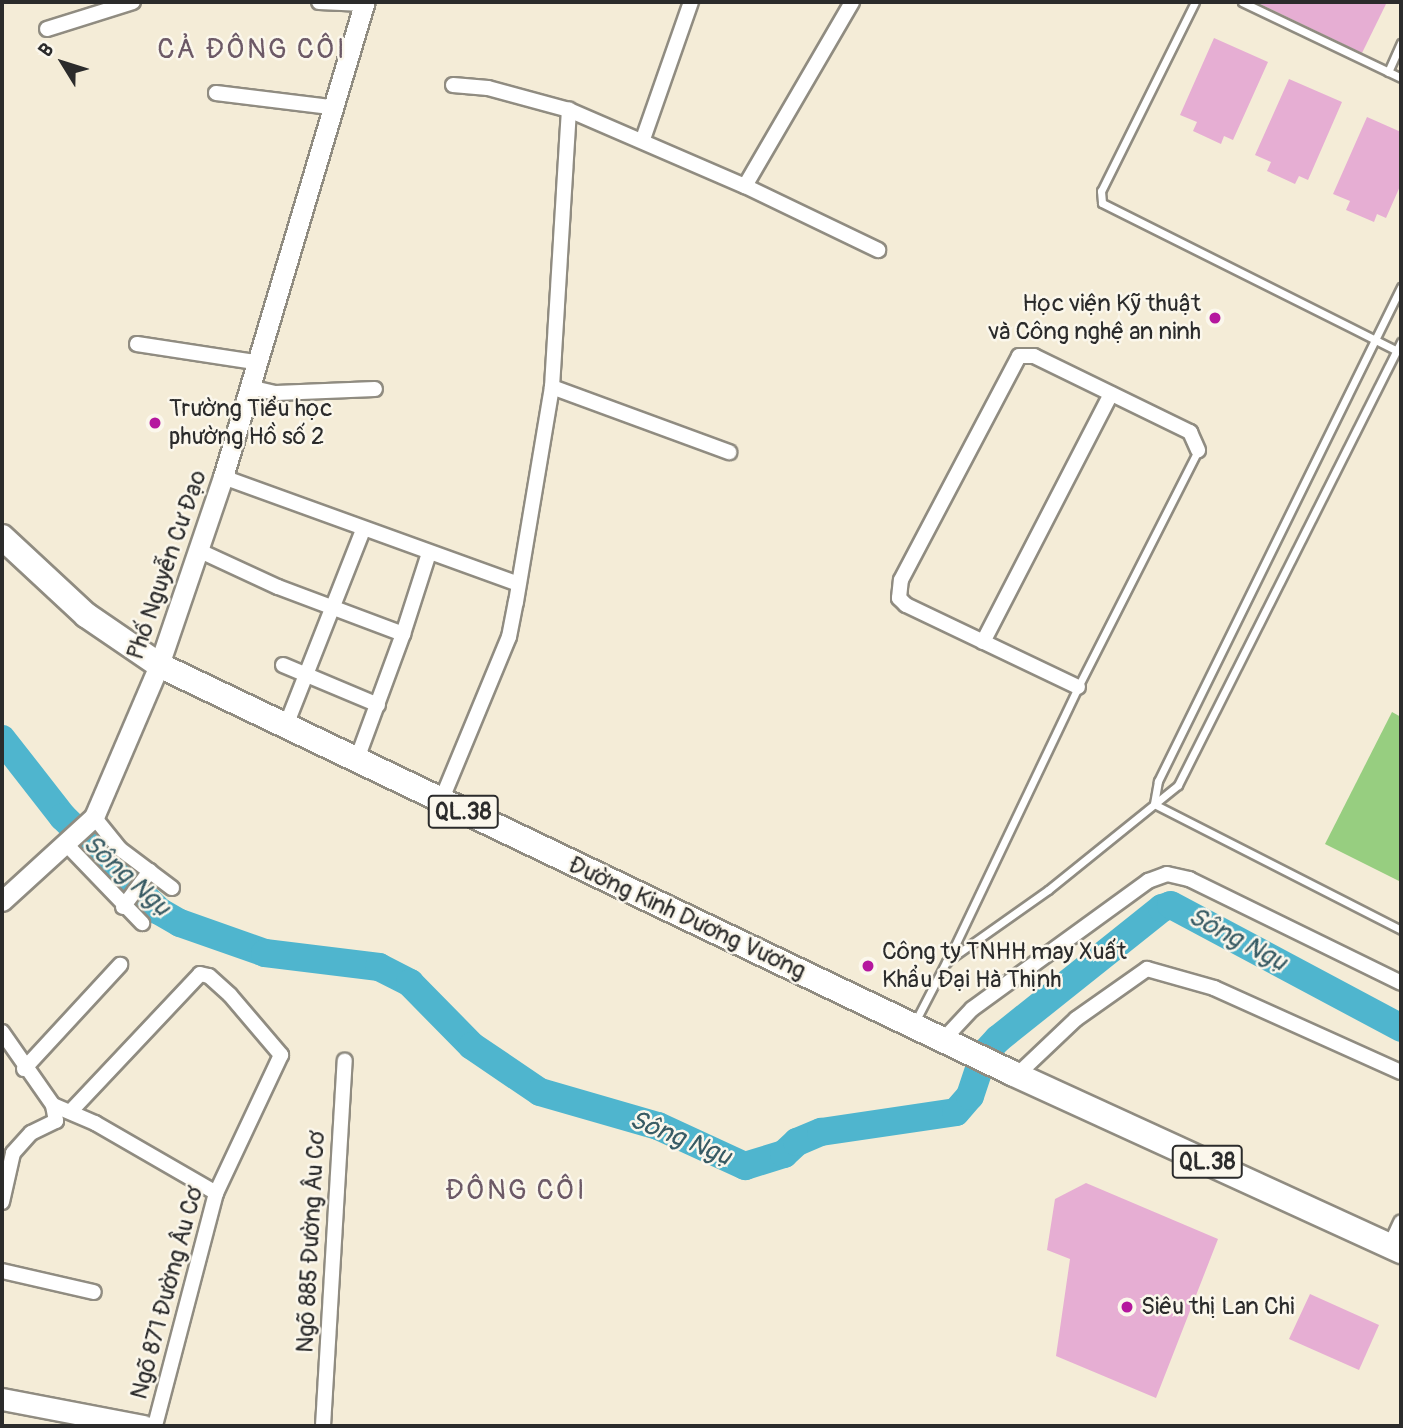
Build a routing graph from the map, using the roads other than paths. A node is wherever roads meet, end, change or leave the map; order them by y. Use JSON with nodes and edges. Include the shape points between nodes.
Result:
{"nodes":[{"id":1,"x":133,"y":2,"type":"edge"},
{"id":2,"x":319,"y":2,"type":"edge"},
{"id":3,"x":691,"y":2,"type":"edge"},
{"id":4,"x":852,"y":2,"type":"edge"},
{"id":5,"x":1195,"y":2,"type":"edge"},
{"id":6,"x":1242,"y":2,"type":"edge"},
{"id":7,"x":364,"y":3,"type":"edge"},
{"id":8,"x":47,"y":29,"type":"dead end"},
{"id":9,"x":1401,"y":43,"type":"edge"},
{"id":10,"x":1388,"y":72,"type":"junction"},
{"id":11,"x":1401,"y":78,"type":"edge"},
{"id":12,"x":453,"y":85,"type":"dead end"},
{"id":13,"x":216,"y":93,"type":"dead end"},
{"id":14,"x":330,"y":107,"type":"junction"},
{"id":15,"x":569,"y":110,"type":"junction"},
{"id":16,"x":643,"y":139,"type":"junction"},
{"id":17,"x":745,"y":186,"type":"junction"},
{"id":18,"x":878,"y":250,"type":"dead end"},
{"id":19,"x":1401,"y":287,"type":"edge"},
{"id":20,"x":1376,"y":340,"type":"junction"},
{"id":21,"x":1401,"y":342,"type":"edge"},
{"id":22,"x":137,"y":344,"type":"dead end"},
{"id":23,"x":1397,"y":357,"type":"edge"},
{"id":24,"x":255,"y":362,"type":"junction"},
{"id":25,"x":249,"y":387,"type":"junction"},
{"id":26,"x":552,"y":387,"type":"junction"},
{"id":27,"x":375,"y":389,"type":"dead end"},
{"id":28,"x":1111,"y":394,"type":"junction"},
{"id":29,"x":1198,"y":450,"type":"joint"},
{"id":30,"x":729,"y":452,"type":"dead end"},
{"id":31,"x":223,"y":477,"type":"junction"},
{"id":32,"x":363,"y":530,"type":"junction"},
{"id":33,"x":2,"y":537,"type":"edge"},
{"id":34,"x":200,"y":551,"type":"junction"},
{"id":35,"x":429,"y":553,"type":"junction"},
{"id":36,"x":518,"y":584,"type":"junction"},
{"id":37,"x":333,"y":608,"type":"junction"},
{"id":38,"x":403,"y":635,"type":"junction"},
{"id":39,"x":983,"y":642,"type":"junction"},
{"id":40,"x":159,"y":664,"type":"junction"},
{"id":41,"x":283,"y":665,"type":"dead end"},
{"id":42,"x":308,"y":676,"type":"junction"},
{"id":43,"x":1077,"y":687,"type":"junction"},
{"id":44,"x":378,"y":705,"type":"junction"},
{"id":45,"x":285,"y":728,"type":"junction"},
{"id":46,"x":356,"y":762,"type":"junction"},
{"id":47,"x":441,"y":801,"type":"junction"},
{"id":48,"x":1154,"y":804,"type":"junction"},
{"id":49,"x":93,"y":817,"type":"junction"},
{"id":50,"x":66,"y":844,"type":"junction"},
{"id":51,"x":150,"y":872,"type":"junction"},
{"id":52,"x":172,"y":888,"type":"dead end"},
{"id":53,"x":2,"y":901,"type":"edge"},
{"id":54,"x":124,"y":906,"type":"junction"},
{"id":55,"x":142,"y":923,"type":"dead end"},
{"id":56,"x":1401,"y":930,"type":"edge"},
{"id":57,"x":946,"y":962,"type":"junction"},
{"id":58,"x":120,"y":965,"type":"dead end"},
{"id":59,"x":1401,"y":983,"type":"edge"},
{"id":60,"x":913,"y":1026,"type":"junction"},
{"id":61,"x":2,"y":1032,"type":"edge"},
{"id":62,"x":948,"y":1042,"type":"junction"},
{"id":63,"x":345,"y":1061,"type":"dead end"},
{"id":64,"x":24,"y":1069,"type":"junction"},
{"id":65,"x":1401,"y":1072,"type":"edge"},
{"id":66,"x":1014,"y":1074,"type":"junction"},
{"id":67,"x":53,"y":1105,"type":"junction"},
{"id":68,"x":71,"y":1111,"type":"junction"},
{"id":69,"x":216,"y":1193,"type":"junction"},
{"id":70,"x":2,"y":1202,"type":"edge"},
{"id":71,"x":1401,"y":1222,"type":"edge"},
{"id":72,"x":1395,"y":1249,"type":"edge"},
{"id":73,"x":2,"y":1271,"type":"edge"},
{"id":74,"x":94,"y":1292,"type":"dead end"},
{"id":75,"x":2,"y":1399,"type":"edge"},
{"id":76,"x":142,"y":1426,"type":"edge"},
{"id":77,"x":323,"y":1426,"type":"edge"}],
"edges":[{"from":1,"to":8,"type":"street"},
{"from":2,"to":7,"type":"street"},
{"from":3,"to":16,"type":"street"},
{"from":4,"to":17,"type":"street"},
{"from":5,"to":20,"type":"lane","via":[[1101,191],[1102,203]]},
{"from":6,"to":10,"type":"lane"},
{"from":7,"to":14,"type":"street","name":"Phố Nguyễn Cư Đạo"},
{"from":9,"to":10,"type":"lane"},
{"from":10,"to":11,"type":"lane"},
{"from":12,"to":15,"type":"street","via":[[488,88]]},
{"from":13,"to":14,"type":"street"},
{"from":14,"to":24,"type":"street","name":"Phố Nguyễn Cư Đạo"},
{"from":15,"to":16,"type":"street"},
{"from":15,"to":26,"type":"street"},
{"from":16,"to":17,"type":"street"},
{"from":17,"to":18,"type":"street"},
{"from":19,"to":20,"type":"lane"},
{"from":20,"to":23,"type":"lane"},
{"from":20,"to":48,"type":"lane","via":[[1158,781]]},
{"from":21,"to":23,"type":"lane"},
{"from":22,"to":24,"type":"street"},
{"from":23,"to":48,"type":"lane","via":[[1178,785]]},
{"from":24,"to":25,"type":"street","name":"Phố Nguyễn Cư Đạo"},
{"from":25,"to":27,"type":"street","via":[[276,393]]},
{"from":25,"to":31,"type":"street","name":"Phố Nguyễn Cư Đạo"},
{"from":26,"to":30,"type":"street"},
{"from":26,"to":36,"type":"street"},
{"from":28,"to":29,"type":"street","via":[[1189,432]]},
{"from":28,"to":39,"type":"street"},
{"from":28,"to":39,"type":"street","via":[[1034,356],[1013,361],[898,588],[906,605]]},
{"from":29,"to":43,"type":"lane"},
{"from":31,"to":32,"type":"street"},
{"from":31,"to":34,"type":"street","name":"Phố Nguyễn Cư Đạo"},
{"from":32,"to":35,"type":"street"},
{"from":32,"to":37,"type":"street"},
{"from":33,"to":40,"type":"highway","name":"Đường Kinh Dương Vương","number":"QL.38","via":[[86,615]]},
{"from":34,"to":37,"type":"street"},
{"from":34,"to":40,"type":"street","name":"Phố Nguyễn Cư Đạo"},
{"from":35,"to":36,"type":"street"},
{"from":35,"to":38,"type":"street"},
{"from":36,"to":47,"type":"street","via":[[509,637]]},
{"from":37,"to":38,"type":"street"},
{"from":37,"to":42,"type":"street"},
{"from":38,"to":44,"type":"street"},
{"from":39,"to":43,"type":"street"},
{"from":40,"to":45,"type":"highway","name":"Đường Kinh Dương Vương","number":"QL.38"},
{"from":40,"to":49,"type":"street","name":"Phố Nguyễn Cư Đạo"},
{"from":41,"to":42,"type":"street"},
{"from":42,"to":44,"type":"street"},
{"from":42,"to":45,"type":"street"},
{"from":43,"to":57,"type":"lane"},
{"from":44,"to":46,"type":"street"},
{"from":45,"to":46,"type":"highway","name":"Đường Kinh Dương Vương","number":"QL.38"},
{"from":46,"to":47,"type":"highway","name":"Đường Kinh Dương Vương","number":"QL.38"},
{"from":47,"to":60,"type":"highway","name":"Đường Kinh Dương Vương","number":"QL.38"},
{"from":48,"to":56,"type":"lane"},
{"from":48,"to":57,"type":"lane","via":[[1048,890]]},
{"from":49,"to":50,"type":"street","name":"Phố Nguyễn Cư Đạo"},
{"from":49,"to":51,"type":"street","via":[[112,841]]},
{"from":50,"to":53,"type":"street","name":"Phố Nguyễn Cư Đạo"},
{"from":50,"to":54,"type":"street"},
{"from":51,"to":52,"type":"street"},
{"from":51,"to":54,"type":"street"},
{"from":54,"to":55,"type":"street"},
{"from":57,"to":60,"type":"lane"},
{"from":58,"to":64,"type":"street"},
{"from":59,"to":62,"type":"street","via":[[1189,879],[1167,874],[1148,881],[972,1009]]},
{"from":60,"to":62,"type":"highway","name":"Đường Kinh Dương Vương","number":"QL.38"},
{"from":61,"to":64,"type":"street"},
{"from":62,"to":66,"type":"highway","name":"Đường Kinh Dương Vương","number":"QL.38"},
{"from":63,"to":77,"type":"street","name":"Ngõ 885 Đường Âu Cơ"},
{"from":64,"to":67,"type":"street"},
{"from":65,"to":66,"type":"street","via":[[1214,988],[1147,969],[1076,1019]]},
{"from":66,"to":72,"type":"highway","name":"Đường Kinh Dương Vương","number":"QL.38"},
{"from":67,"to":68,"type":"street"},
{"from":67,"to":70,"type":"street","via":[[57,1121],[31,1133],[13,1153]]},
{"from":68,"to":69,"type":"street"},
{"from":68,"to":69,"type":"street","name":"Ngõ 871 Đường Âu Cơ","via":[[200,974],[209,976],[281,1055]]},
{"from":69,"to":76,"type":"street","name":"Ngõ 871 Đường Âu Cơ"},
{"from":71,"to":72,"type":"street"},
{"from":73,"to":74,"type":"street"},
{"from":75,"to":76,"type":"main road"}]}
